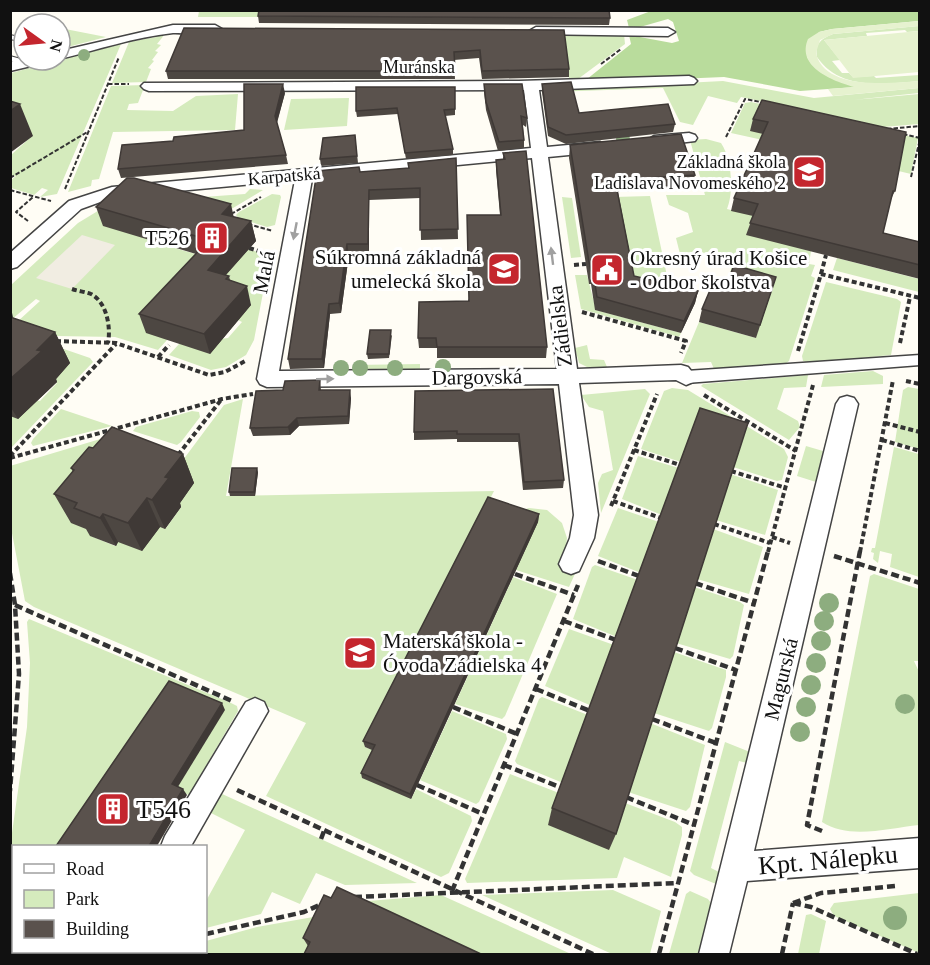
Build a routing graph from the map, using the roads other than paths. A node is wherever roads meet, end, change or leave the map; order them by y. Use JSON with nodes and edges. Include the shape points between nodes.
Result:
{"nodes":[{"id":1,"x":225,"y":29,"type":"edge"},
{"id":2,"x":520,"y":31,"type":"edge"},
{"id":3,"x":668,"y":32,"type":"dead end"},
{"id":4,"x":72,"y":52,"type":"edge"},
{"id":5,"x":689,"y":81,"type":"dead end"},
{"id":6,"x":149,"y":86,"type":"dead end"},
{"id":7,"x":531,"y":86,"type":"junction"},
{"id":8,"x":689,"y":138,"type":"dead end"},
{"id":9,"x":539,"y":153,"type":"junction"},
{"id":10,"x":305,"y":173,"type":"junction"},
{"id":11,"x":10,"y":263,"type":"edge"},
{"id":12,"x":920,"y":360,"type":"edge"},
{"id":13,"x":566,"y":376,"type":"junction"},
{"id":14,"x":691,"y":383,"type":"joint"},
{"id":15,"x":264,"y":387,"type":"joint"},
{"id":16,"x":847,"y":404,"type":"dead end"},
{"id":17,"x":581,"y":566,"type":"road end"},
{"id":18,"x":255,"y":711,"type":"road end"},
{"id":19,"x":176,"y":845,"type":"edge"},
{"id":20,"x":920,"y":853,"type":"edge"},
{"id":21,"x":736,"y":867,"type":"junction"},
{"id":22,"x":714,"y":954,"type":"edge"}],
"edges":[{"from":1,"to":4,"type":"street","via":[[173,29]]},
{"from":2,"to":3,"type":"street"},
{"from":5,"to":7,"type":"street","name":"Muránska"},
{"from":6,"to":7,"type":"street","name":"Muránska"},
{"from":7,"to":9,"type":"street","name":"Zádielska"},
{"from":8,"to":9,"type":"street","name":"Karpatská"},
{"from":9,"to":10,"type":"street","name":"Karpatská"},
{"from":13,"to":9,"type":"street","name":"Zádielska","one_way":true},
{"from":10,"to":11,"type":"street","name":"Karpatská","via":[[102,195],[75,205]]},
{"from":10,"to":15,"type":"street","name":"Malá","one_way":true},
{"from":12,"to":14,"type":"street","via":[[793,369]]},
{"from":13,"to":14,"type":"street","name":"Dargovská","via":[[681,372]]},
{"from":15,"to":13,"type":"street","name":"Dargovská","one_way":true},
{"from":13,"to":17,"type":"street","name":"Zádielska","via":[[586,515]]},
{"from":16,"to":21,"type":"street","name":"Magurská"},
{"from":18,"to":19,"type":"street"},
{"from":20,"to":21,"type":"street","name":"Kpt. Nálepku"},
{"from":21,"to":22,"type":"street","name":"Magurská"}]}
